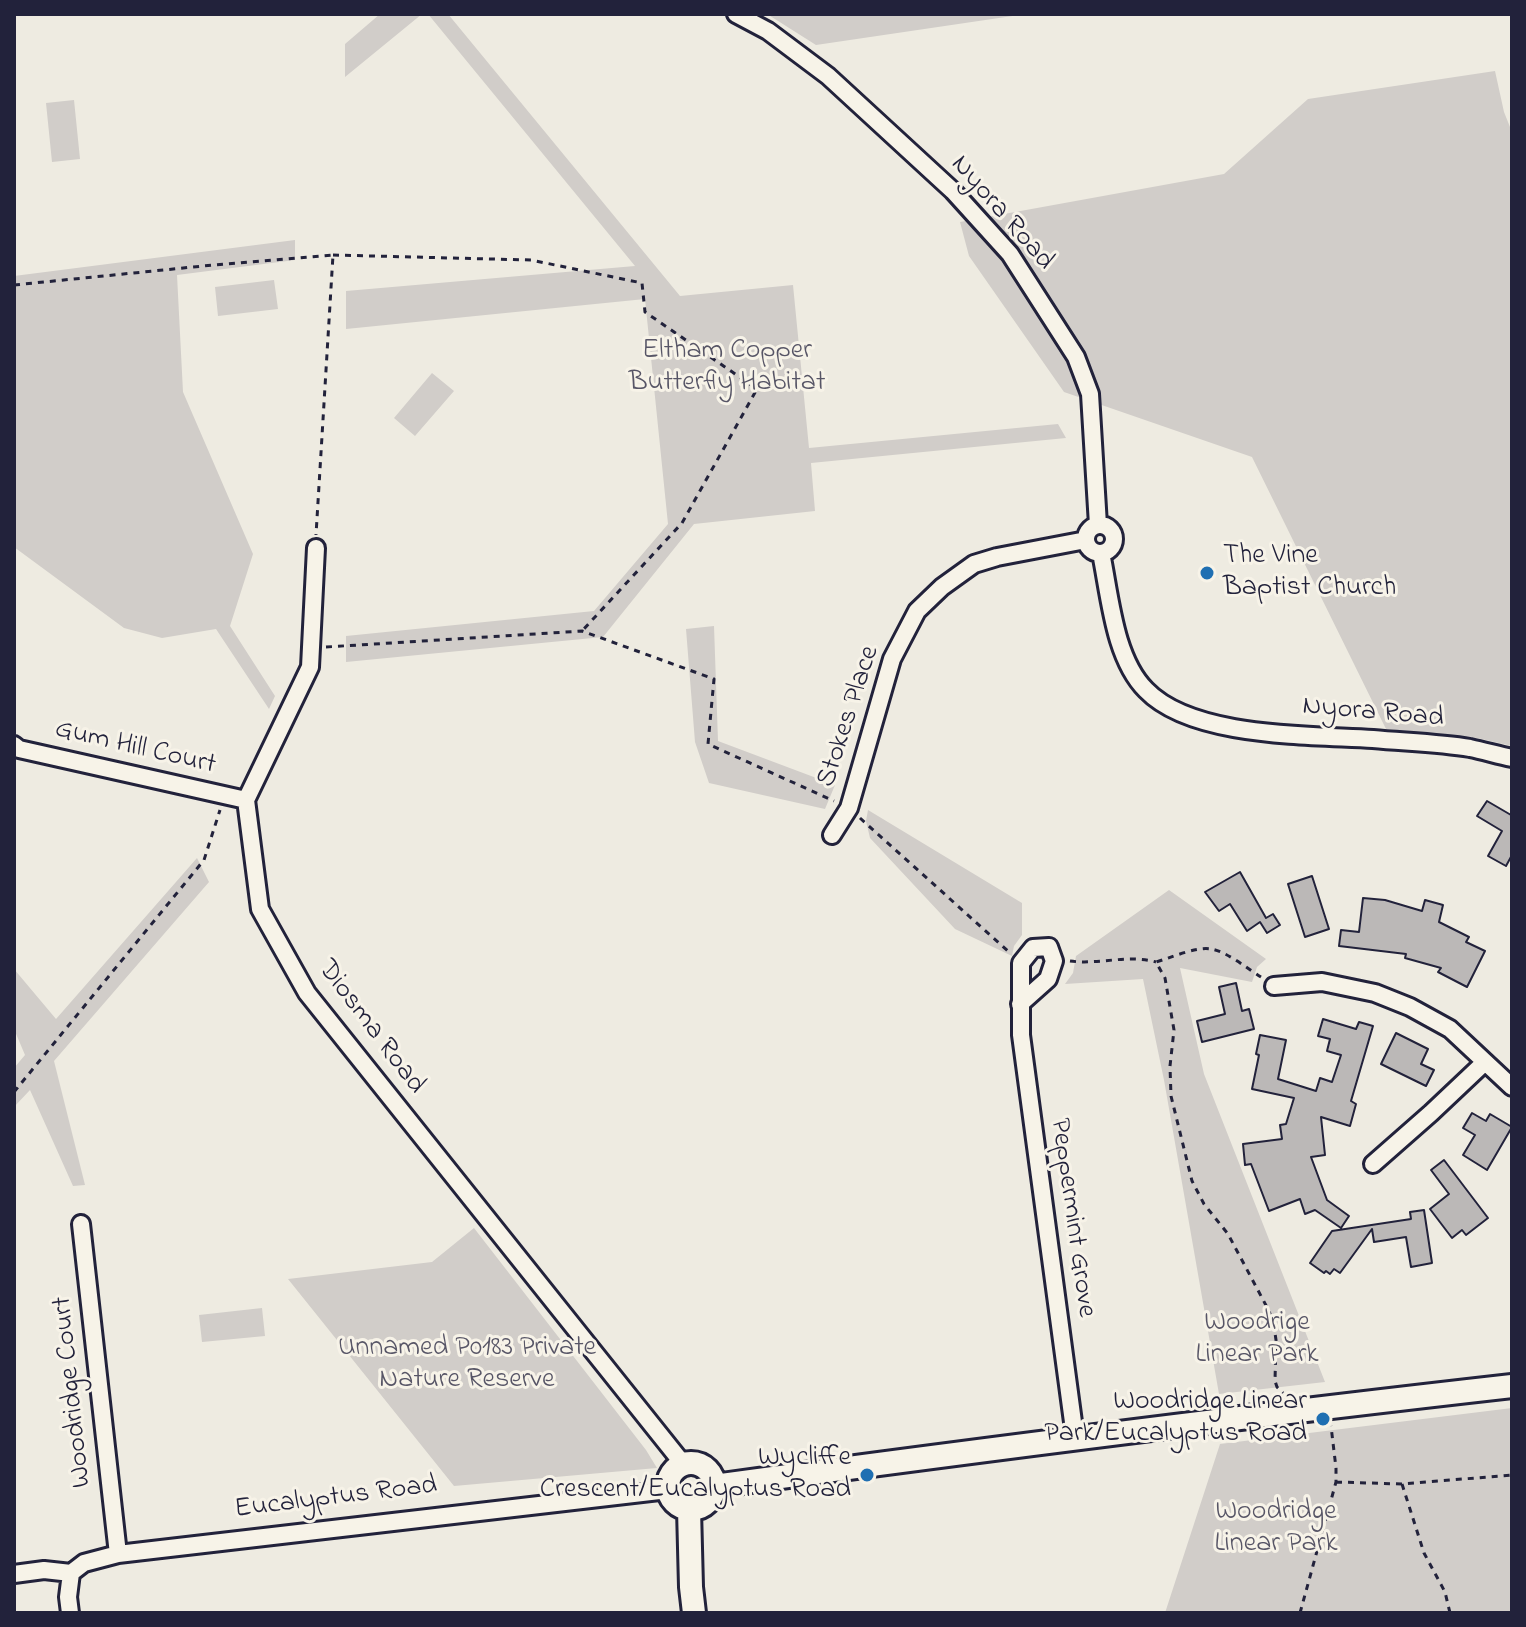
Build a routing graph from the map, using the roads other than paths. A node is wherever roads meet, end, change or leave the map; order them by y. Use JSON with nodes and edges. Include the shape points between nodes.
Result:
{"nodes":[{"id":1,"x":736,"y":14,"type":"edge"},
{"id":2,"x":1098,"y":525,"type":"junction"},
{"id":3,"x":1086,"y":540,"type":"junction"},
{"id":4,"x":316,"y":548,"type":"road end"},
{"id":5,"x":1101,"y":553,"type":"junction"},
{"id":6,"x":16,"y":753,"type":"edge"},
{"id":7,"x":1512,"y":758,"type":"edge"},
{"id":8,"x":246,"y":800,"type":"junction"},
{"id":9,"x":832,"y":835,"type":"dead end"},
{"id":10,"x":1274,"y":986,"type":"road end"},
{"id":11,"x":1020,"y":1004,"type":"junction"},
{"id":12,"x":1485,"y":1062,"type":"junction"},
{"id":13,"x":1512,"y":1087,"type":"edge"},
{"id":14,"x":1373,"y":1164,"type":"dead end"},
{"id":15,"x":81,"y":1224,"type":"dead end"},
{"id":16,"x":1512,"y":1386,"type":"edge"},
{"id":17,"x":1075,"y":1437,"type":"junction"},
{"id":18,"x":684,"y":1465,"type":"junction"},
{"id":19,"x":714,"y":1486,"type":"junction"},
{"id":20,"x":668,"y":1490,"type":"junction"},
{"id":21,"x":689,"y":1509,"type":"junction"},
{"id":22,"x":118,"y":1554,"type":"junction"},
{"id":23,"x":71,"y":1573,"type":"junction"},
{"id":24,"x":14,"y":1574,"type":"edge"},
{"id":25,"x":70,"y":1613,"type":"edge"},
{"id":26,"x":694,"y":1613,"type":"edge"}],
"edges":[{"from":1,"to":2,"type":"street","name":"Nyora Road","via":[[828,76],[953,191],[1010,254],[1076,357],[1090,394]]},
{"from":2,"to":3,"type":"street"},
{"from":2,"to":5,"type":"street","via":[[1114,538],[1109,550]]},
{"from":3,"to":5,"type":"street","via":[[1092,551]]},
{"from":3,"to":9,"type":"street","name":"Stokes Place","via":[[974,564],[917,611],[892,659],[849,808]]},
{"from":4,"to":8,"type":"street","via":[[310,667]]},
{"from":5,"to":7,"type":"street","name":"Nyora Road","via":[[1122,652],[1145,690],[1184,715],[1243,730],[1469,748]]},
{"from":6,"to":8,"type":"street","name":"Gum Hill Court"},
{"from":8,"to":18,"type":"street","name":"Diosma Road","via":[[260,909],[307,993]]},
{"from":10,"to":12,"type":"street","via":[[1322,982],[1375,993],[1450,1029]]},
{"from":11,"to":11,"type":"street","name":"Peppermint Grove","via":[[1021,963],[1033,948],[1049,947],[1054,961],[1048,979]]},
{"from":11,"to":17,"type":"street","name":"Peppermint Grove"},
{"from":12,"to":13,"type":"street"},
{"from":12,"to":14,"type":"street"},
{"from":15,"to":22,"type":"street","name":"Woodridge Court"},
{"from":16,"to":17,"type":"street"},
{"from":17,"to":19,"type":"street"},
{"from":18,"to":19,"type":"street","via":[[704,1468]]},
{"from":18,"to":20,"type":"street","via":[[673,1472]]},
{"from":19,"to":21,"type":"street","via":[[704,1506]]},
{"from":20,"to":21,"type":"street","via":[[675,1503]]},
{"from":20,"to":22,"type":"street","name":"Eucalyptus Road"},
{"from":21,"to":26,"type":"street"},
{"from":22,"to":23,"type":"street","name":"Eucalyptus Road","via":[[84,1563]]},
{"from":23,"to":24,"type":"street","name":"Eucalyptus Road"},
{"from":23,"to":25,"type":"street"}]}
